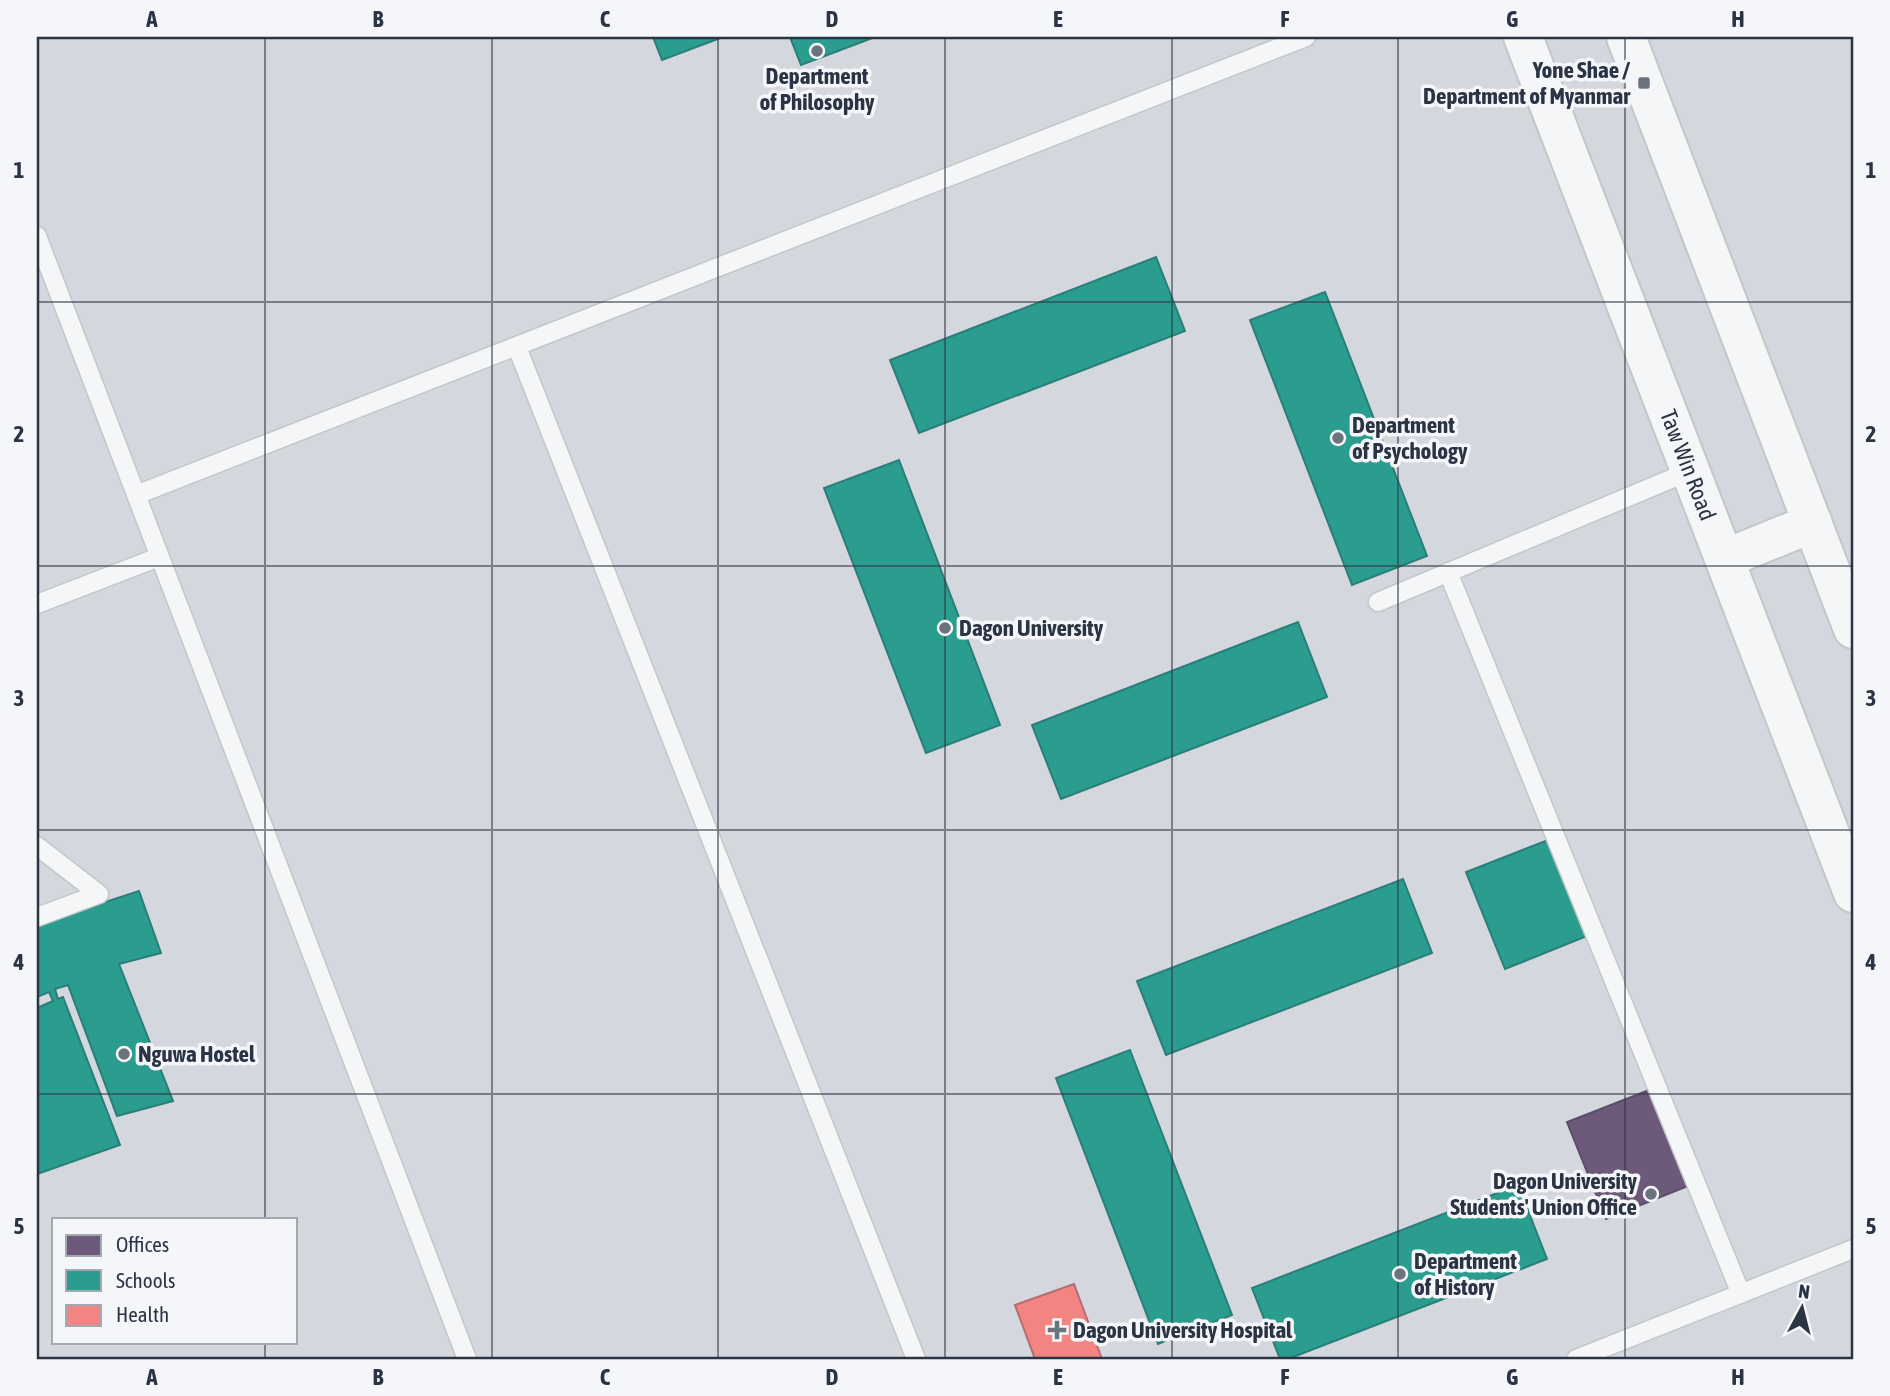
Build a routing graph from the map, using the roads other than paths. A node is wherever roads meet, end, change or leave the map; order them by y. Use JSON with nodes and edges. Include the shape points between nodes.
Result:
{"nodes":[{"id":1,"x":1306,"y":37,"type":"edge"},
{"id":2,"x":1523,"y":37,"type":"edge"},
{"id":3,"x":1626,"y":37,"type":"edge"},
{"id":4,"x":37,"y":236,"type":"edge"},
{"id":5,"x":517,"y":347,"type":"junction"},
{"id":6,"x":1690,"y":471,"type":"junction"},
{"id":7,"x":136,"y":495,"type":"junction"},
{"id":8,"x":1813,"y":523,"type":"junction"},
{"id":9,"x":159,"y":557,"type":"junction"},
{"id":10,"x":1724,"y":559,"type":"junction"},
{"id":11,"x":1448,"y":572,"type":"junction"},
{"id":12,"x":1378,"y":602,"type":"dead end"},
{"id":13,"x":37,"y":604,"type":"edge"},
{"id":14,"x":1853,"y":629,"type":"edge"},
{"id":15,"x":37,"y":846,"type":"edge"},
{"id":16,"x":1853,"y":893,"type":"edge"},
{"id":17,"x":37,"y":918,"type":"edge"},
{"id":18,"x":1853,"y":1249,"type":"edge"},
{"id":19,"x":1741,"y":1294,"type":"junction"},
{"id":20,"x":467,"y":1359,"type":"edge"},
{"id":21,"x":916,"y":1359,"type":"edge"},
{"id":22,"x":1576,"y":1359,"type":"edge"}],
"edges":[{"from":1,"to":5,"type":"lane"},
{"from":2,"to":6,"type":"street","name":"Taw Win Road"},
{"from":3,"to":8,"type":"street"},
{"from":4,"to":7,"type":"lane"},
{"from":5,"to":7,"type":"lane"},
{"from":5,"to":21,"type":"lane"},
{"from":6,"to":10,"type":"street","name":"Taw Win Road"},
{"from":6,"to":11,"type":"lane"},
{"from":7,"to":9,"type":"lane"},
{"from":8,"to":10,"type":"street"},
{"from":8,"to":14,"type":"street"},
{"from":9,"to":13,"type":"lane"},
{"from":9,"to":20,"type":"lane"},
{"from":10,"to":16,"type":"street","name":"Taw Win Road"},
{"from":11,"to":12,"type":"lane"},
{"from":11,"to":19,"type":"lane"},
{"from":15,"to":17,"type":"lane","via":[[99,894]]},
{"from":18,"to":19,"type":"lane"},
{"from":19,"to":22,"type":"lane"}]}
